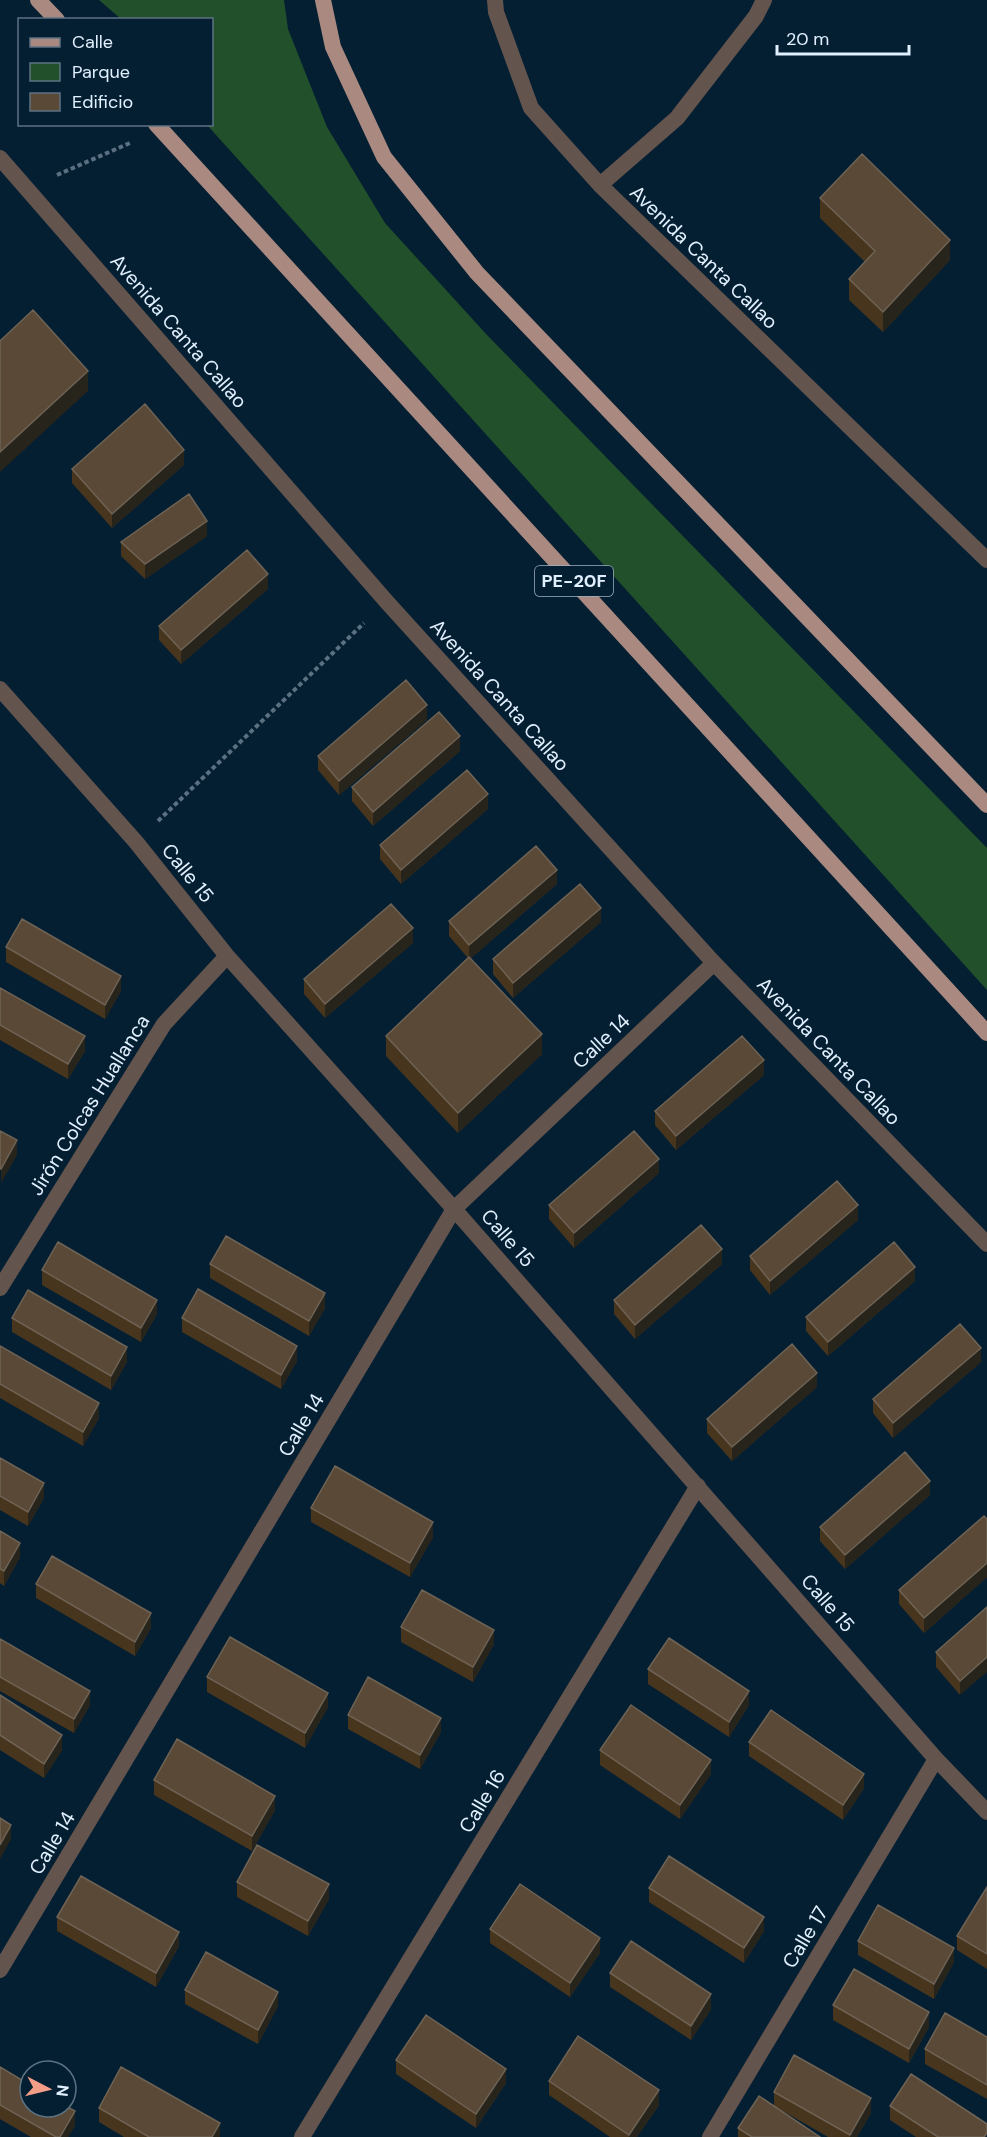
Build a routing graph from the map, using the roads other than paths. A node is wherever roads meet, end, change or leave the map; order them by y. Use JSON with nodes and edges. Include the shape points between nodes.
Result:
{"nodes":[{"id":1,"x":38,"y":0,"type":"edge"},
{"id":2,"x":323,"y":0,"type":"edge"},
{"id":3,"x":495,"y":0,"type":"edge"},
{"id":4,"x":764,"y":0,"type":"edge"},
{"id":5,"x":55,"y":18,"type":"edge"},
{"id":6,"x":158,"y":127,"type":"edge"},
{"id":7,"x":0,"y":158,"type":"edge"},
{"id":8,"x":600,"y":185,"type":"junction"},
{"id":9,"x":987,"y":560,"type":"edge"},
{"id":10,"x":0,"y":689,"type":"edge"},
{"id":11,"x":987,"y":805,"type":"edge"},
{"id":12,"x":227,"y":956,"type":"junction"},
{"id":13,"x":714,"y":963,"type":"junction"},
{"id":14,"x":987,"y":1033,"type":"edge"},
{"id":15,"x":454,"y":1209,"type":"junction"},
{"id":16,"x":987,"y":1244,"type":"edge"},
{"id":17,"x":0,"y":1288,"type":"edge"},
{"id":18,"x":698,"y":1486,"type":"junction"},
{"id":19,"x":936,"y":1760,"type":"junction"},
{"id":20,"x":987,"y":1812,"type":"edge"},
{"id":21,"x":0,"y":1970,"type":"edge"},
{"id":22,"x":302,"y":2137,"type":"edge"},
{"id":23,"x":710,"y":2137,"type":"edge"}],
"edges":[{"from":1,"to":5,"type":"main road"},
{"from":2,"to":11,"type":"main road","via":[[333,47],[384,157],[477,273]]},
{"from":3,"to":8,"type":"street","name":"Avenida Canta Callao","via":[[531,108]]},
{"from":4,"to":8,"type":"street","via":[[756,16],[676,118]]},
{"from":6,"to":14,"type":"main road","number":"PE-20F"},
{"from":7,"to":13,"type":"street","name":"Avenida Canta Callao","via":[[386,601]]},
{"from":8,"to":9,"type":"street","name":"Avenida Canta Callao"},
{"from":10,"to":12,"type":"street","name":"Calle 15","via":[[136,842]]},
{"from":12,"to":15,"type":"street","name":"Calle 15"},
{"from":12,"to":17,"type":"street","name":"Jirón Colcas Huallanca","via":[[164,1024]]},
{"from":13,"to":15,"type":"street","name":"Calle 14"},
{"from":13,"to":16,"type":"street","name":"Avenida Canta Callao"},
{"from":15,"to":18,"type":"street","name":"Calle 15"},
{"from":15,"to":21,"type":"street","name":"Calle 14"},
{"from":18,"to":19,"type":"street","name":"Calle 15"},
{"from":18,"to":22,"type":"street","name":"Calle 16"},
{"from":19,"to":20,"type":"street","name":"Calle 15"},
{"from":19,"to":23,"type":"street","name":"Calle 17"}]}
